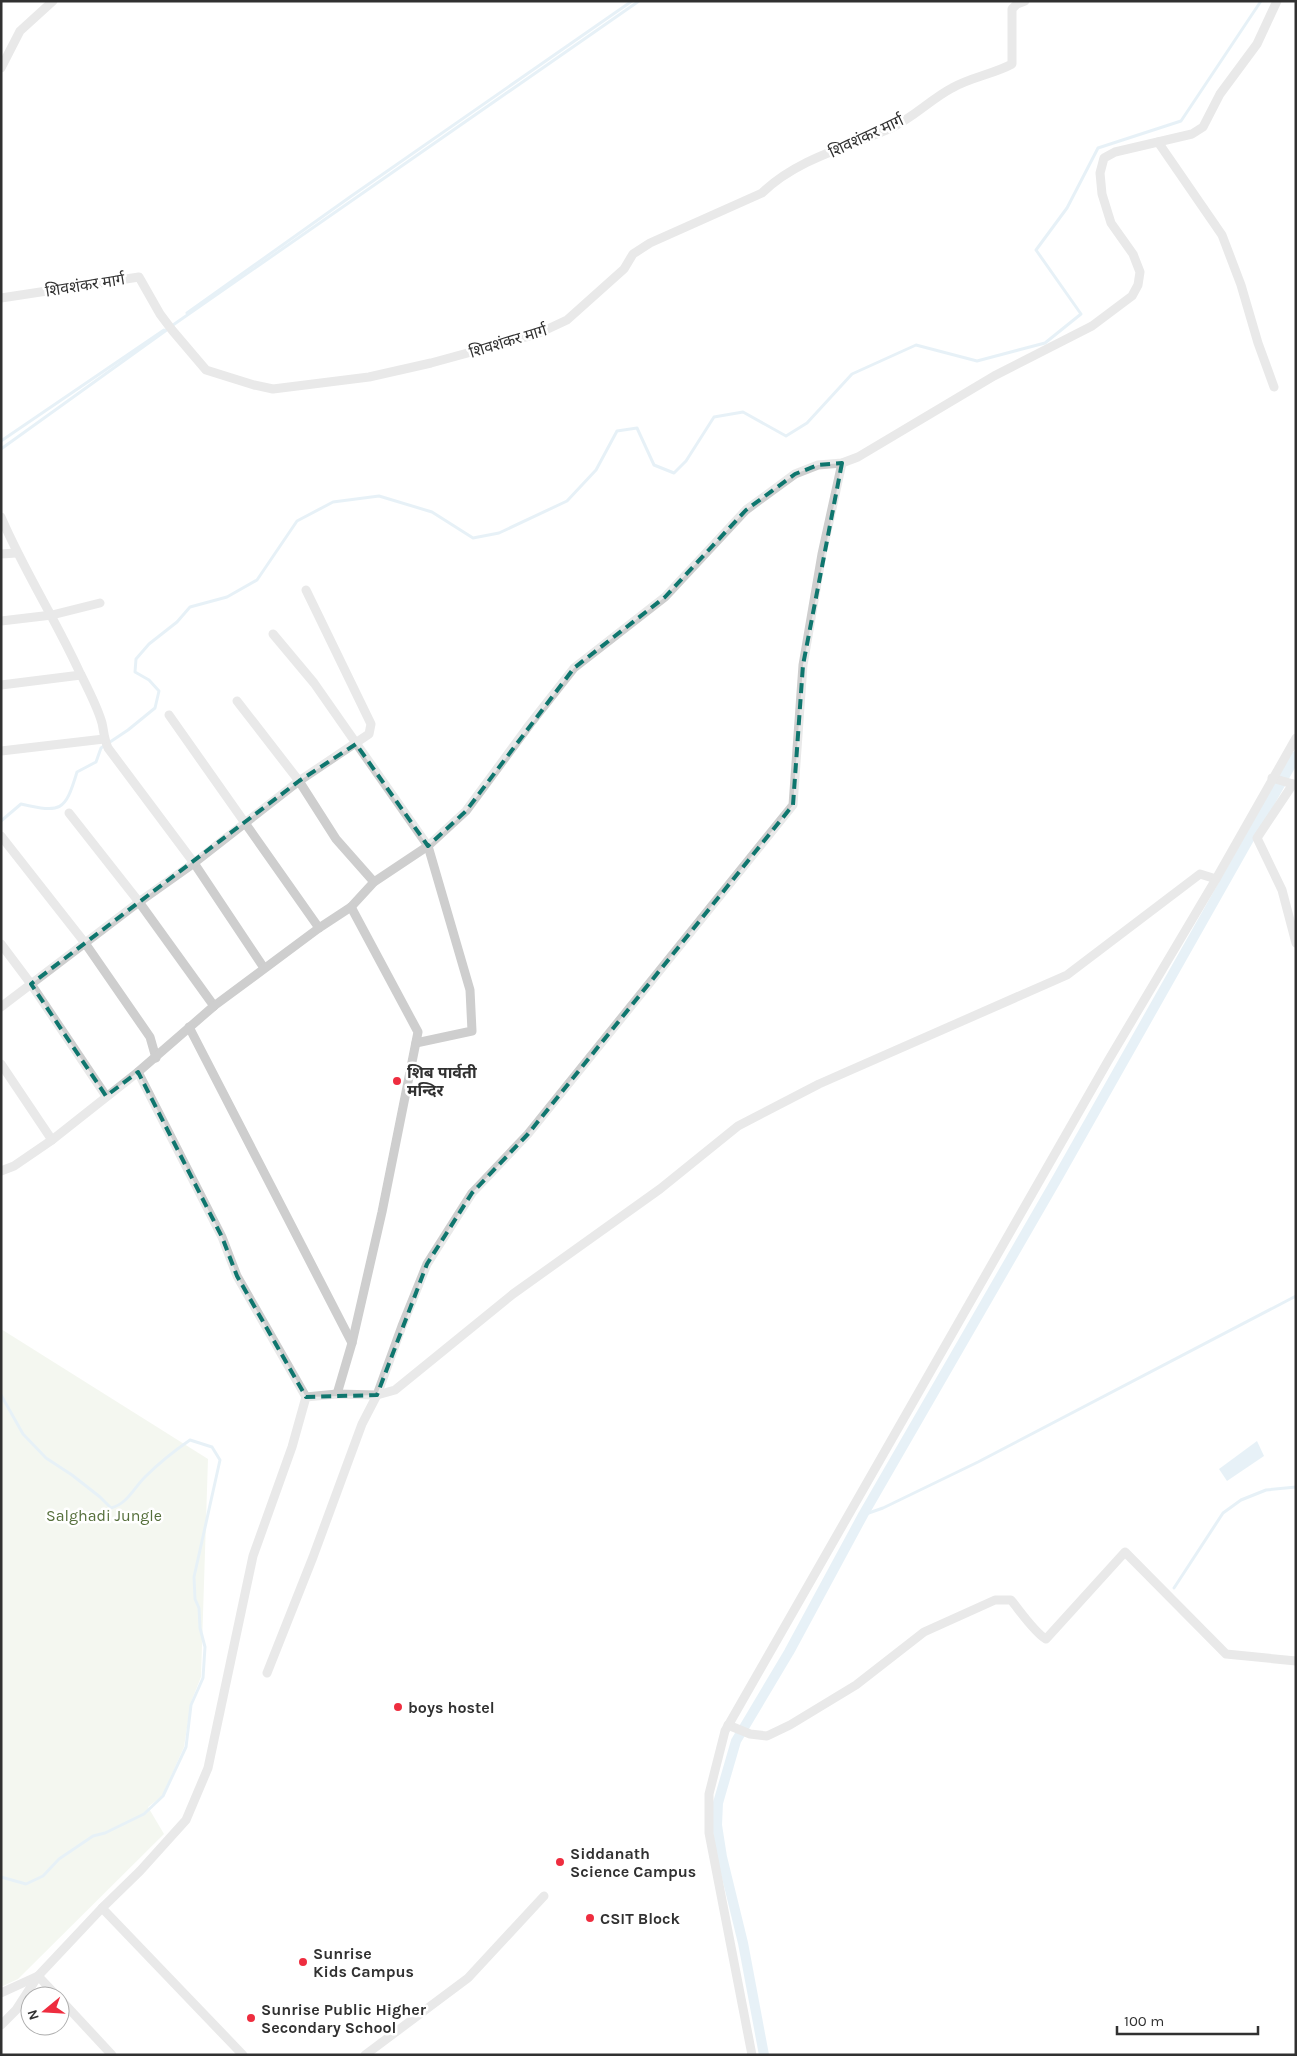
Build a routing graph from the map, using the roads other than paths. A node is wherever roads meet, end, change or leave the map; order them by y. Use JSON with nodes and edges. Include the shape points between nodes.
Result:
{"nodes":[{"id":1,"x":53,"y":1,"type":"edge"},
{"id":2,"x":1025,"y":1,"type":"edge"},
{"id":3,"x":1277,"y":1,"type":"edge"},
{"id":4,"x":1,"y":68,"type":"edge"},
{"id":5,"x":1158,"y":142,"type":"junction"},
{"id":6,"x":1,"y":298,"type":"edge"},
{"id":7,"x":1274,"y":387,"type":"dead end"},
{"id":8,"x":842,"y":463,"type":"junction"},
{"id":9,"x":1,"y":517,"type":"edge"},
{"id":10,"x":16,"y":552,"type":"junction"},
{"id":11,"x":1,"y":554,"type":"edge"},
{"id":12,"x":306,"y":590,"type":"dead end"},
{"id":13,"x":100,"y":603,"type":"dead end"},
{"id":14,"x":52,"y":615,"type":"junction"},
{"id":15,"x":1,"y":621,"type":"edge"},
{"id":16,"x":273,"y":634,"type":"dead end"},
{"id":17,"x":81,"y":675,"type":"junction"},
{"id":18,"x":1,"y":685,"type":"edge"},
{"id":19,"x":237,"y":701,"type":"dead end"},
{"id":20,"x":169,"y":715,"type":"dead end"},
{"id":21,"x":1296,"y":738,"type":"edge"},
{"id":22,"x":104,"y":739,"type":"junction"},
{"id":23,"x":356,"y":744,"type":"junction"},
{"id":24,"x":1,"y":751,"type":"edge"},
{"id":25,"x":1275,"y":779,"type":"junction"},
{"id":26,"x":299,"y":781,"type":"junction"},
{"id":27,"x":1293,"y":784,"type":"edge"},
{"id":28,"x":69,"y":813,"type":"dead end"},
{"id":29,"x":244,"y":823,"type":"junction"},
{"id":30,"x":1,"y":836,"type":"edge"},
{"id":31,"x":428,"y":846,"type":"junction"},
{"id":32,"x":194,"y":863,"type":"junction"},
{"id":33,"x":1216,"y":878,"type":"junction"},
{"id":34,"x":374,"y":882,"type":"junction"},
{"id":35,"x":138,"y":902,"type":"junction"},
{"id":36,"x":352,"y":906,"type":"junction"},
{"id":37,"x":319,"y":928,"type":"junction"},
{"id":38,"x":85,"y":943,"type":"junction"},
{"id":39,"x":1296,"y":943,"type":"edge"},
{"id":40,"x":1,"y":944,"type":"edge"},
{"id":41,"x":264,"y":968,"type":"junction"},
{"id":42,"x":31,"y":984,"type":"junction"},
{"id":43,"x":214,"y":1006,"type":"junction"},
{"id":44,"x":1,"y":1007,"type":"edge"},
{"id":45,"x":189,"y":1027,"type":"junction"},
{"id":46,"x":416,"y":1043,"type":"junction"},
{"id":47,"x":156,"y":1058,"type":"junction"},
{"id":48,"x":1,"y":1064,"type":"edge"},
{"id":49,"x":138,"y":1072,"type":"junction"},
{"id":50,"x":106,"y":1096,"type":"junction"},
{"id":51,"x":52,"y":1140,"type":"junction"},
{"id":52,"x":1,"y":1171,"type":"edge"},
{"id":53,"x":352,"y":1343,"type":"junction"},
{"id":54,"x":337,"y":1394,"type":"junction"},
{"id":55,"x":378,"y":1395,"type":"junction"},
{"id":56,"x":306,"y":1397,"type":"junction"},
{"id":57,"x":1296,"y":1661,"type":"edge"},
{"id":58,"x":267,"y":1672,"type":"dead end"},
{"id":59,"x":731,"y":1726,"type":"junction"},
{"id":60,"x":544,"y":1896,"type":"dead end"},
{"id":61,"x":102,"y":1908,"type":"junction"},
{"id":62,"x":38,"y":1976,"type":"junction"},
{"id":63,"x":48,"y":1986,"type":"edge"},
{"id":64,"x":1,"y":1993,"type":"edge"},
{"id":65,"x":70,"y":2011,"type":"edge"},
{"id":66,"x":1,"y":2024,"type":"edge"},
{"id":67,"x":106,"y":2052,"type":"edge"},
{"id":68,"x":243,"y":2055,"type":"edge"},
{"id":69,"x":365,"y":2055,"type":"edge"},
{"id":70,"x":752,"y":2055,"type":"edge"}],
"edges":[{"from":1,"to":4,"type":"street","via":[[20,31]]},
{"from":2,"to":6,"type":"street","name":"शिवशंकर मार्ग","via":[[1012,9],[1012,64],[968,79],[894,127],[802,164],[774,181],[762,193],[650,243],[633,254],[624,269],[567,320],[537,334],[369,377],[273,388],[206,370],[172,330],[140,277]]},
{"from":3,"to":5,"type":"street","via":[[1256,44],[1220,94],[1202,127],[1192,134]]},
{"from":5,"to":7,"type":"street","via":[[1222,236]]},
{"from":5,"to":8,"type":"street","via":[[1115,152],[1104,158],[1100,173],[1102,194],[1111,222],[1140,272],[1132,296],[1092,326],[994,376],[858,457]]},
{"from":8,"to":31,"type":"street","via":[[818,465],[795,474],[746,510],[665,597],[574,668],[466,812]]},
{"from":8,"to":55,"type":"street","via":[[803,665],[793,805],[528,1134],[472,1193],[427,1264]]},
{"from":9,"to":10,"type":"street"},
{"from":10,"to":11,"type":"street"},
{"from":10,"to":14,"type":"street"},
{"from":12,"to":23,"type":"street","via":[[371,724],[369,734]]},
{"from":13,"to":14,"type":"street"},
{"from":14,"to":15,"type":"street"},
{"from":14,"to":17,"type":"street"},
{"from":16,"to":23,"type":"street","via":[[314,683]]},
{"from":17,"to":18,"type":"street"},
{"from":17,"to":22,"type":"street","via":[[102,724]]},
{"from":19,"to":26,"type":"street"},
{"from":20,"to":29,"type":"street"},
{"from":21,"to":25,"type":"street"},
{"from":22,"to":24,"type":"street"},
{"from":22,"to":32,"type":"street"},
{"from":23,"to":26,"type":"street"},
{"from":23,"to":31,"type":"street"},
{"from":25,"to":27,"type":"street"},
{"from":25,"to":33,"type":"street"},
{"from":26,"to":29,"type":"street"},
{"from":26,"to":34,"type":"street","via":[[336,839]]},
{"from":27,"to":39,"type":"street","via":[[1257,838],[1282,890]]},
{"from":28,"to":35,"type":"street"},
{"from":29,"to":32,"type":"street"},
{"from":29,"to":37,"type":"street"},
{"from":30,"to":38,"type":"street"},
{"from":31,"to":34,"type":"street"},
{"from":31,"to":46,"type":"street","via":[[470,990],[472,1031]]},
{"from":32,"to":35,"type":"street"},
{"from":32,"to":41,"type":"street"},
{"from":33,"to":55,"type":"street","via":[[1200,874],[1067,975],[819,1084],[738,1126],[660,1189],[513,1294],[395,1390]]},
{"from":33,"to":59,"type":"street","via":[[1108,1061]]},
{"from":34,"to":36,"type":"street"},
{"from":35,"to":38,"type":"street"},
{"from":35,"to":43,"type":"street"},
{"from":36,"to":37,"type":"street"},
{"from":36,"to":46,"type":"street","via":[[418,1032]]},
{"from":37,"to":41,"type":"street"},
{"from":38,"to":42,"type":"street"},
{"from":38,"to":47,"type":"street","via":[[150,1037]]},
{"from":40,"to":42,"type":"street"},
{"from":41,"to":43,"type":"street"},
{"from":42,"to":44,"type":"street"},
{"from":42,"to":50,"type":"street"},
{"from":43,"to":45,"type":"street"},
{"from":45,"to":47,"type":"street"},
{"from":45,"to":53,"type":"street"},
{"from":46,"to":53,"type":"street"},
{"from":47,"to":49,"type":"street"},
{"from":48,"to":51,"type":"street"},
{"from":49,"to":50,"type":"street"},
{"from":49,"to":56,"type":"street","via":[[222,1237],[237,1276]]},
{"from":50,"to":51,"type":"street"},
{"from":51,"to":52,"type":"street"},
{"from":53,"to":54,"type":"street"},
{"from":54,"to":55,"type":"street"},
{"from":54,"to":56,"type":"street"},
{"from":55,"to":58,"type":"street","via":[[362,1424]]},
{"from":56,"to":61,"type":"street","via":[[253,1556],[204,1776],[186,1820]]},
{"from":57,"to":59,"type":"street","via":[[1226,1654],[1125,1552],[1046,1639],[1038,1634],[1011,1600],[995,1600],[924,1632],[856,1685],[767,1736]]},
{"from":59,"to":70,"type":"street","via":[[725,1731],[710,1794],[709,1833]]},
{"from":60,"to":69,"type":"street","via":[[468,1978]]},
{"from":61,"to":62,"type":"street"},
{"from":61,"to":68,"type":"street"},
{"from":62,"to":63,"type":"street"},
{"from":62,"to":64,"type":"street"},
{"from":62,"to":66,"type":"street","via":[[16,2010]]},
{"from":65,"to":67,"type":"street"}]}
